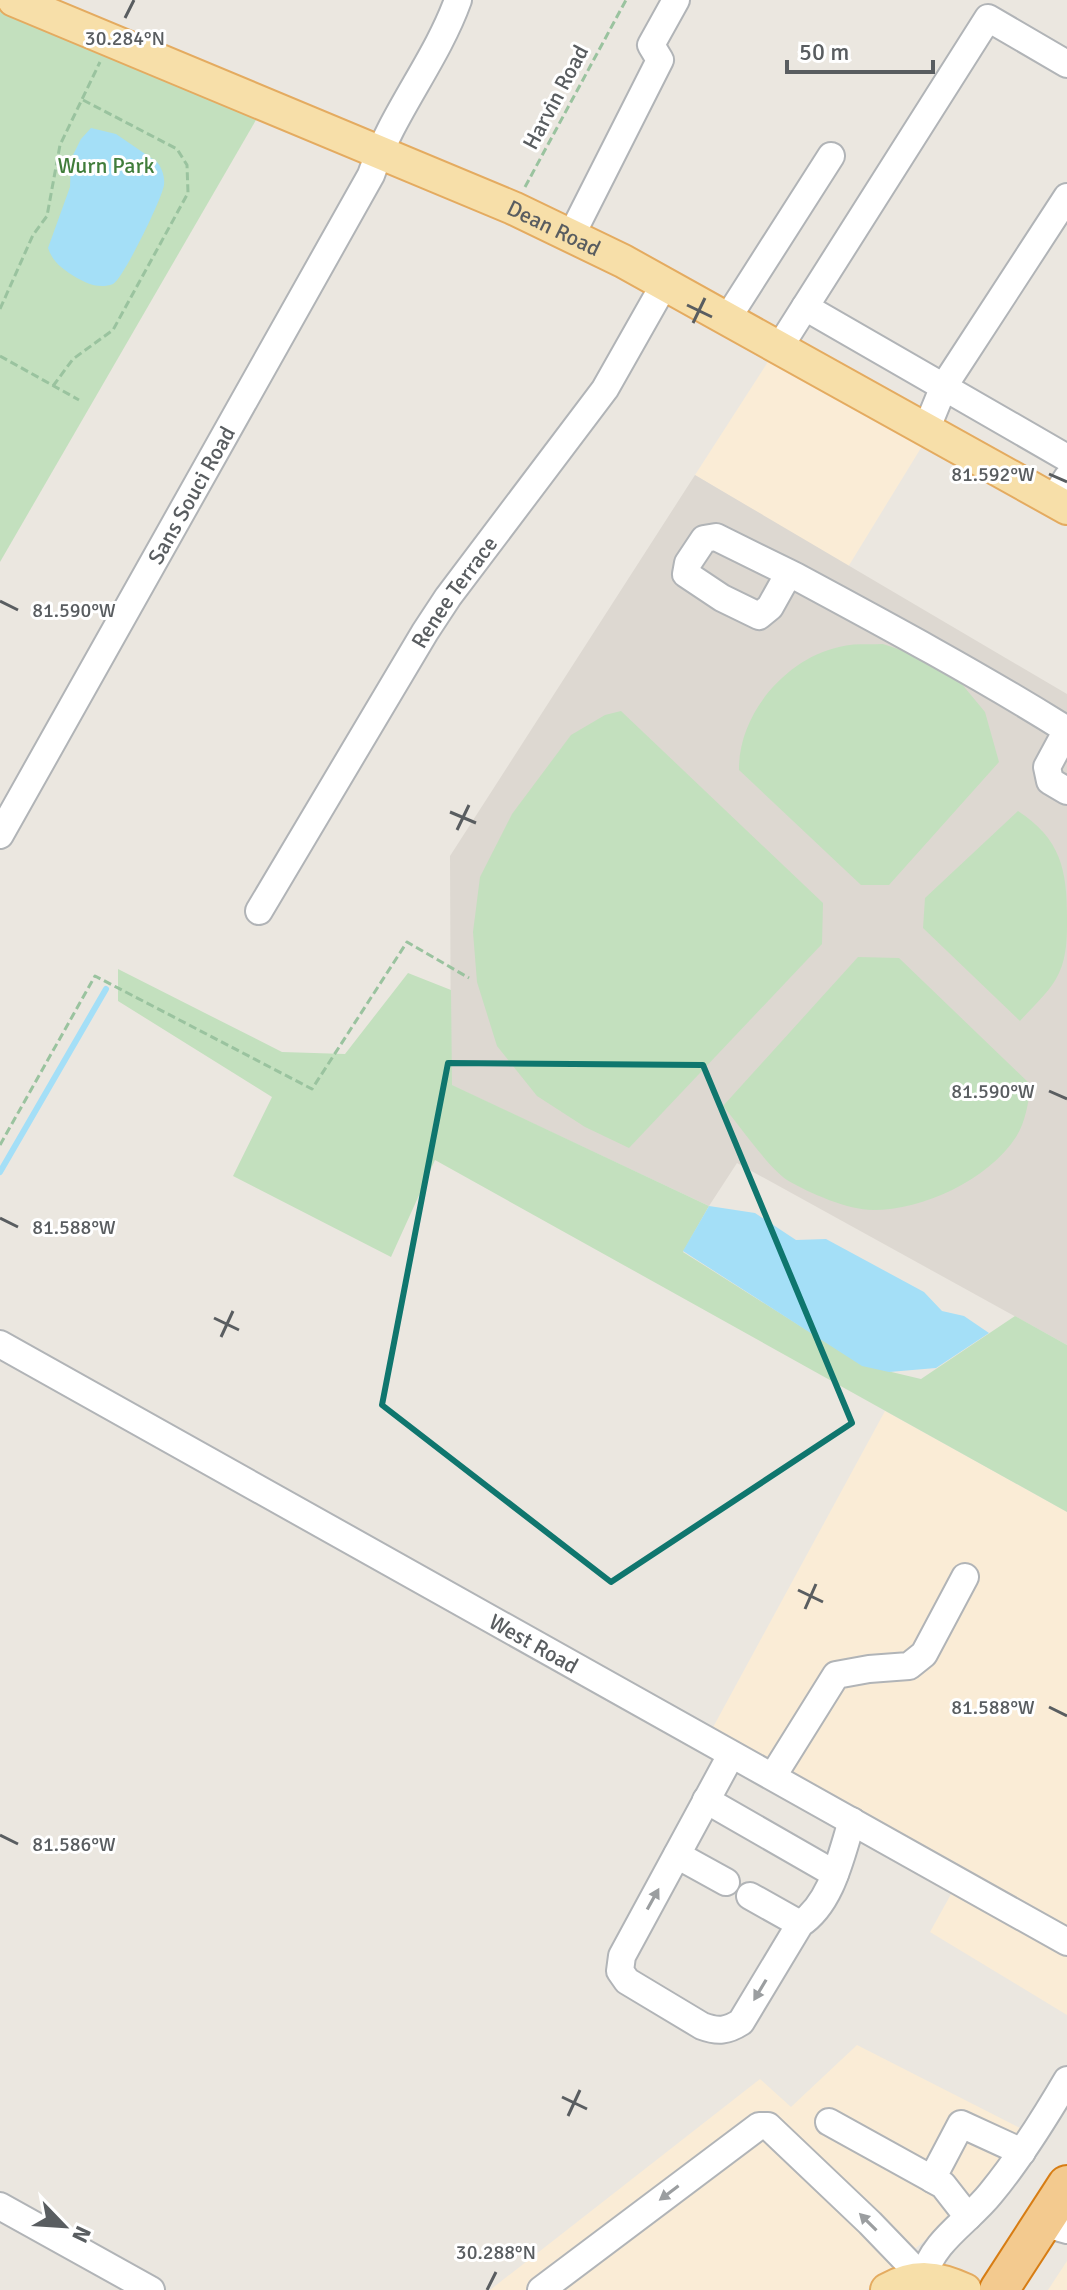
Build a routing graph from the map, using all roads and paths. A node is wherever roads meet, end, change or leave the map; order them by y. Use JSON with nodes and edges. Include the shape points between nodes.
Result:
{"nodes":[{"id":1,"x":14,"y":0,"type":"edge"},
{"id":2,"x":458,"y":0,"type":"edge"},
{"id":3,"x":626,"y":0,"type":"edge"},
{"id":4,"x":676,"y":0,"type":"edge"},
{"id":5,"x":109,"y":40,"type":"junction"},
{"id":6,"x":1067,"y":64,"type":"edge"},
{"id":7,"x":83,"y":100,"type":"junction"},
{"id":8,"x":379,"y":153,"type":"junction"},
{"id":9,"x":831,"y":156,"type":"dead end"},
{"id":10,"x":1067,"y":197,"type":"edge"},
{"id":11,"x":513,"y":208,"type":"junction"},
{"id":12,"x":571,"y":236,"type":"junction"},
{"id":13,"x":665,"y":283,"type":"junction"},
{"id":14,"x":805,"y":307,"type":"junction"},
{"id":15,"x":0,"y":309,"type":"edge"},
{"id":16,"x":727,"y":319,"type":"junction"},
{"id":17,"x":779,"y":348,"type":"junction"},
{"id":18,"x":0,"y":356,"type":"edge"},
{"id":19,"x":53,"y":386,"type":"junction"},
{"id":20,"x":944,"y":386,"type":"junction"},
{"id":21,"x":79,"y":400,"type":"dead end"},
{"id":22,"x":926,"y":430,"type":"junction"},
{"id":23,"x":1067,"y":458,"type":"edge"},
{"id":24,"x":1062,"y":495,"type":"edge"},
{"id":25,"x":789,"y":573,"type":"dead end"},
{"id":26,"x":1067,"y":730,"type":"edge"},
{"id":27,"x":1067,"y":791,"type":"edge"},
{"id":28,"x":0,"y":835,"type":"edge"},
{"id":29,"x":259,"y":911,"type":"dead end"},
{"id":30,"x":469,"y":978,"type":"dead end"},
{"id":31,"x":0,"y":1145,"type":"edge"},
{"id":32,"x":0,"y":1344,"type":"edge"},
{"id":33,"x":965,"y":1577,"type":"dead end"},
{"id":34,"x":731,"y":1755,"type":"junction"},
{"id":35,"x":773,"y":1776,"type":"junction"},
{"id":36,"x":706,"y":1800,"type":"junction"},
{"id":37,"x":852,"y":1821,"type":"junction"},
{"id":38,"x":677,"y":1855,"type":"junction"},
{"id":39,"x":835,"y":1874,"type":"junction"},
{"id":40,"x":726,"y":1882,"type":"dead end"},
{"id":41,"x":750,"y":1896,"type":"dead end"},
{"id":42,"x":800,"y":1924,"type":"junction"},
{"id":43,"x":1067,"y":1942,"type":"edge"},
{"id":44,"x":1067,"y":2080,"type":"edge"},
{"id":45,"x":829,"y":2122,"type":"dead end"},
{"id":46,"x":1022,"y":2152,"type":"junction"},
{"id":47,"x":932,"y":2179,"type":"junction"},
{"id":48,"x":1067,"y":2185,"type":"edge"},
{"id":49,"x":0,"y":2206,"type":"edge"},
{"id":50,"x":968,"y":2217,"type":"junction"},
{"id":51,"x":1055,"y":2227,"type":"edge"},
{"id":52,"x":923,"y":2278,"type":"junction"},
{"id":53,"x":151,"y":2290,"type":"edge"},
{"id":54,"x":541,"y":2290,"type":"edge"},
{"id":55,"x":887,"y":2290,"type":"edge"},
{"id":56,"x":965,"y":2290,"type":"edge"},
{"id":57,"x":999,"y":2290,"type":"edge"}],
"edges":[{"from":1,"to":5,"type":"main road","name":"Dean Road"},
{"from":2,"to":8,"type":"street","name":"Sans Souci Road"},
{"from":3,"to":11,"type":"path","name":"Harvin Road"},
{"from":4,"to":12,"type":"street","via":[[651,45],[660,60]]},
{"from":5,"to":7,"type":"path"},
{"from":5,"to":8,"type":"main road","name":"Dean Road"},
{"from":6,"to":14,"type":"street","via":[[988,18]]},
{"from":7,"to":15,"type":"path","via":[[56,155],[47,216]]},
{"from":7,"to":19,"type":"path","via":[[177,149],[187,165],[188,193],[113,330],[73,359]]},
{"from":8,"to":11,"type":"main road","name":"Dean Road"},
{"from":8,"to":28,"type":"street","name":"Sans Souci Road"},
{"from":9,"to":16,"type":"street"},
{"from":10,"to":20,"type":"street"},
{"from":11,"to":12,"type":"main road","name":"Dean Road"},
{"from":12,"to":13,"type":"main road","name":"Dean Road"},
{"from":13,"to":16,"type":"main road","name":"Dean Road"},
{"from":13,"to":29,"type":"street","name":"Renee Terrace","via":[[605,389],[441,609]]},
{"from":14,"to":17,"type":"street"},
{"from":14,"to":20,"type":"street"},
{"from":16,"to":17,"type":"main road","name":"Dean Road"},
{"from":17,"to":22,"type":"main road","name":"Dean Road"},
{"from":18,"to":19,"type":"path"},
{"from":19,"to":21,"type":"path"},
{"from":20,"to":22,"type":"street"},
{"from":20,"to":23,"type":"street"},
{"from":22,"to":24,"type":"main road","name":"Dean Road"},
{"from":25,"to":26,"type":"street"},
{"from":26,"to":27,"type":"street","via":[[1047,767],[1050,781]]},
{"from":30,"to":31,"type":"path","via":[[407,942],[312,1089],[95,976]]},
{"from":32,"to":34,"type":"street","name":"West Road"},
{"from":33,"to":35,"type":"street","via":[[924,1654],[909,1666],[836,1675]]},
{"from":34,"to":35,"type":"street","name":"West Road"},
{"from":34,"to":36,"type":"street"},
{"from":35,"to":37,"type":"street","name":"West Road"},
{"from":36,"to":38,"type":"street"},
{"from":36,"to":39,"type":"street"},
{"from":37,"to":39,"type":"street"},
{"from":37,"to":43,"type":"street","name":"West Road"},
{"from":38,"to":40,"type":"street"},
{"from":42,"to":38,"type":"street","one_way":true,"via":[[741,2022],[728,2030],[702,2026],[627,1981],[620,1971],[622,1956]]},
{"from":39,"to":42,"type":"street","via":[[812,1916]]},
{"from":41,"to":42,"type":"street"},
{"from":44,"to":46,"type":"street"},
{"from":45,"to":47,"type":"street"},
{"from":46,"to":47,"type":"street","via":[[961,2124]]},
{"from":46,"to":50,"type":"street"},
{"from":47,"to":50,"type":"street"},
{"from":48,"to":51,"type":"highway"},
{"from":49,"to":53,"type":"street"},
{"from":50,"to":52,"type":"street","via":[[933,2252]]},
{"from":51,"to":57,"type":"highway"},
{"from":52,"to":54,"type":"street","one_way":true,"via":[[779,2136],[768,2126],[759,2126]]},
{"from":52,"to":55,"type":"main road"},
{"from":52,"to":56,"type":"main road"}]}
